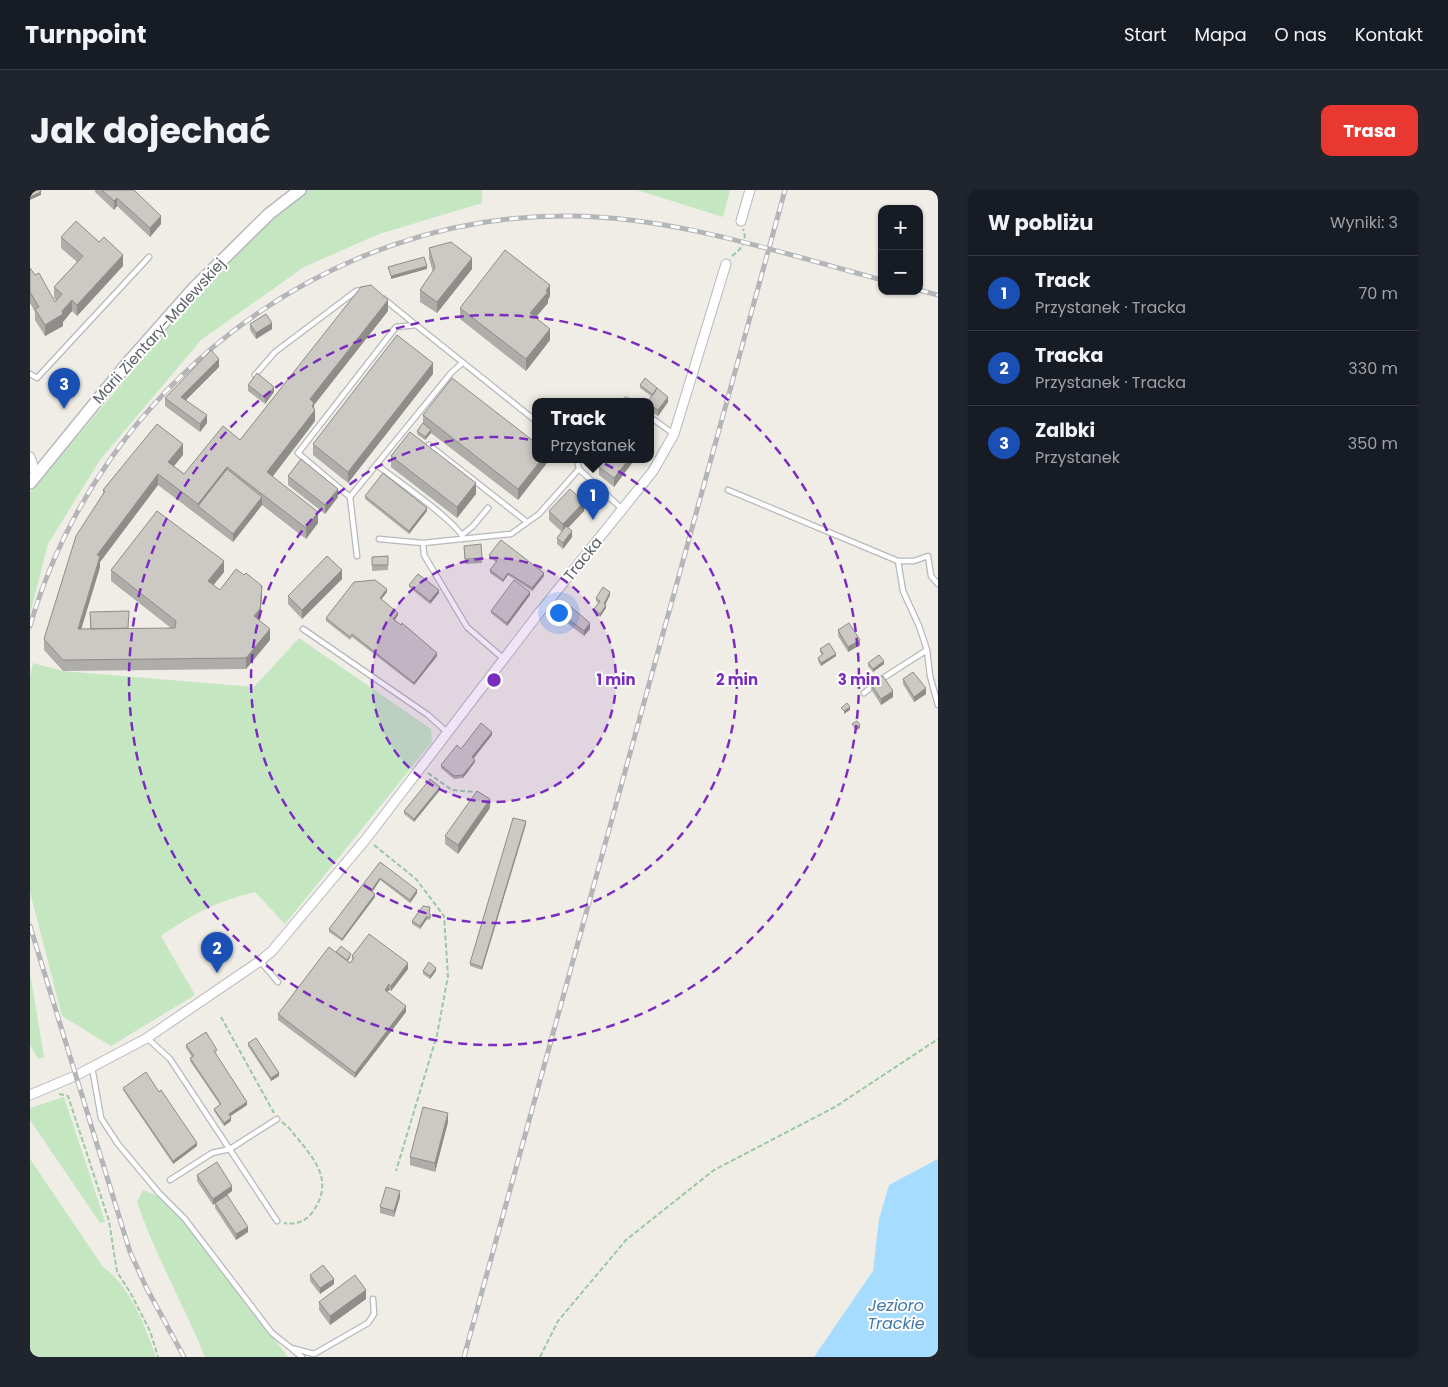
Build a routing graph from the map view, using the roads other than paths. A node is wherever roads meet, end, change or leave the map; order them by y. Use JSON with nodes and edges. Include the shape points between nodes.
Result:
{"nodes":[{"id":1,"x":300,"y":190,"type":"edge"},
{"id":2,"x":750,"y":190,"type":"edge"},
{"id":3,"x":740,"y":221,"type":"road end"},
{"id":4,"x":149,"y":257,"type":"dead end"},
{"id":5,"x":726,"y":264,"type":"road end"},
{"id":6,"x":372,"y":289,"type":"edge"},
{"id":7,"x":379,"y":295,"type":"edge"},
{"id":8,"x":416,"y":325,"type":"junction"},
{"id":9,"x":462,"y":363,"type":"junction"},
{"id":10,"x":30,"y":374,"type":"edge"},
{"id":11,"x":255,"y":375,"type":"edge"},
{"id":12,"x":532,"y":418,"type":"edge"},
{"id":13,"x":654,"y":420,"type":"edge"},
{"id":14,"x":674,"y":434,"type":"junction"},
{"id":15,"x":429,"y":446,"type":"edge"},
{"id":16,"x":30,"y":457,"type":"edge"},
{"id":17,"x":578,"y":463,"type":"edge"},
{"id":18,"x":377,"y":465,"type":"junction"},
{"id":19,"x":579,"y":469,"type":"junction"},
{"id":20,"x":33,"y":479,"type":"edge"},
{"id":21,"x":728,"y":490,"type":"dead end"},
{"id":22,"x":350,"y":497,"type":"junction"},
{"id":23,"x":488,"y":508,"type":"dead end"},
{"id":24,"x":622,"y":510,"type":"junction"},
{"id":25,"x":527,"y":522,"type":"junction"},
{"id":26,"x":463,"y":537,"type":"junction"},
{"id":27,"x":379,"y":539,"type":"dead end"},
{"id":28,"x":423,"y":543,"type":"junction"},
{"id":29,"x":357,"y":556,"type":"dead end"},
{"id":30,"x":898,"y":561,"type":"junction"},
{"id":31,"x":938,"y":584,"type":"edge"},
{"id":32,"x":303,"y":629,"type":"dead end"},
{"id":33,"x":927,"y":650,"type":"junction"},
{"id":34,"x":505,"y":660,"type":"junction"},
{"id":35,"x":864,"y":693,"type":"dead end"},
{"id":36,"x":938,"y":705,"type":"edge"},
{"id":37,"x":448,"y":733,"type":"junction"},
{"id":38,"x":260,"y":960,"type":"junction"},
{"id":39,"x":278,"y":982,"type":"dead end"},
{"id":40,"x":147,"y":1038,"type":"junction"},
{"id":41,"x":92,"y":1067,"type":"junction"},
{"id":42,"x":34,"y":1093,"type":"edge"},
{"id":43,"x":277,"y":1119,"type":"road end"},
{"id":44,"x":230,"y":1149,"type":"junction"},
{"id":45,"x":170,"y":1180,"type":"dead end"},
{"id":46,"x":277,"y":1221,"type":"road end"},
{"id":47,"x":373,"y":1299,"type":"dead end"},
{"id":48,"x":291,"y":1348,"type":"junction"},
{"id":49,"x":302,"y":1357,"type":"edge"}],
"edges":[{"from":1,"to":20,"type":"street","name":"Marii Zientary-Malewskiej","via":[[269,214],[194,288]]},
{"from":2,"to":3,"type":"street"},
{"from":4,"to":10,"type":"lane","via":[[37,378]]},
{"from":5,"to":14,"type":"street","name":"Tracka"},
{"from":6,"to":11,"type":"lane","via":[[356,291],[274,352]]},
{"from":7,"to":8,"type":"lane"},
{"from":8,"to":9,"type":"lane"},
{"from":8,"to":22,"type":"lane","via":[[396,327],[298,453]]},
{"from":9,"to":12,"type":"lane"},
{"from":9,"to":18,"type":"lane"},
{"from":13,"to":14,"type":"lane"},
{"from":14,"to":24,"type":"street","name":"Tracka"},
{"from":15,"to":25,"type":"lane"},
{"from":16,"to":20,"type":"street"},
{"from":17,"to":19,"type":"lane"},
{"from":18,"to":22,"type":"lane"},
{"from":18,"to":26,"type":"lane","via":[[451,522]]},
{"from":19,"to":24,"type":"lane"},
{"from":19,"to":25,"type":"lane","via":[[539,514]]},
{"from":21,"to":30,"type":"lane"},
{"from":22,"to":29,"type":"lane"},
{"from":23,"to":26,"type":"lane"},
{"from":24,"to":34,"type":"street","name":"Tracka"},
{"from":25,"to":26,"type":"lane","via":[[511,534]]},
{"from":26,"to":28,"type":"lane"},
{"from":27,"to":28,"type":"lane"},
{"from":28,"to":34,"type":"lane","via":[[424,555],[467,627]]},
{"from":30,"to":31,"type":"lane","via":[[928,556],[931,576]]},
{"from":30,"to":33,"type":"lane","via":[[903,591]]},
{"from":32,"to":37,"type":"lane","via":[[428,715]]},
{"from":33,"to":35,"type":"lane"},
{"from":33,"to":36,"type":"lane"},
{"from":34,"to":37,"type":"street","name":"Tracka"},
{"from":37,"to":38,"type":"street","name":"Tracka","via":[[366,839],[272,951]]},
{"from":38,"to":39,"type":"lane"},
{"from":38,"to":40,"type":"street","name":"Tracka"},
{"from":40,"to":41,"type":"street","name":"Tracka"},
{"from":40,"to":44,"type":"lane","via":[[170,1059]]},
{"from":41,"to":42,"type":"street","name":"Tracka"},
{"from":41,"to":48,"type":"lane","via":[[101,1118],[118,1144],[185,1219],[272,1333]]},
{"from":43,"to":44,"type":"lane"},
{"from":44,"to":45,"type":"lane","via":[[212,1153]]},
{"from":44,"to":46,"type":"lane"},
{"from":47,"to":48,"type":"lane","via":[[374,1314],[368,1323],[314,1354]]},
{"from":48,"to":49,"type":"lane"}]}
